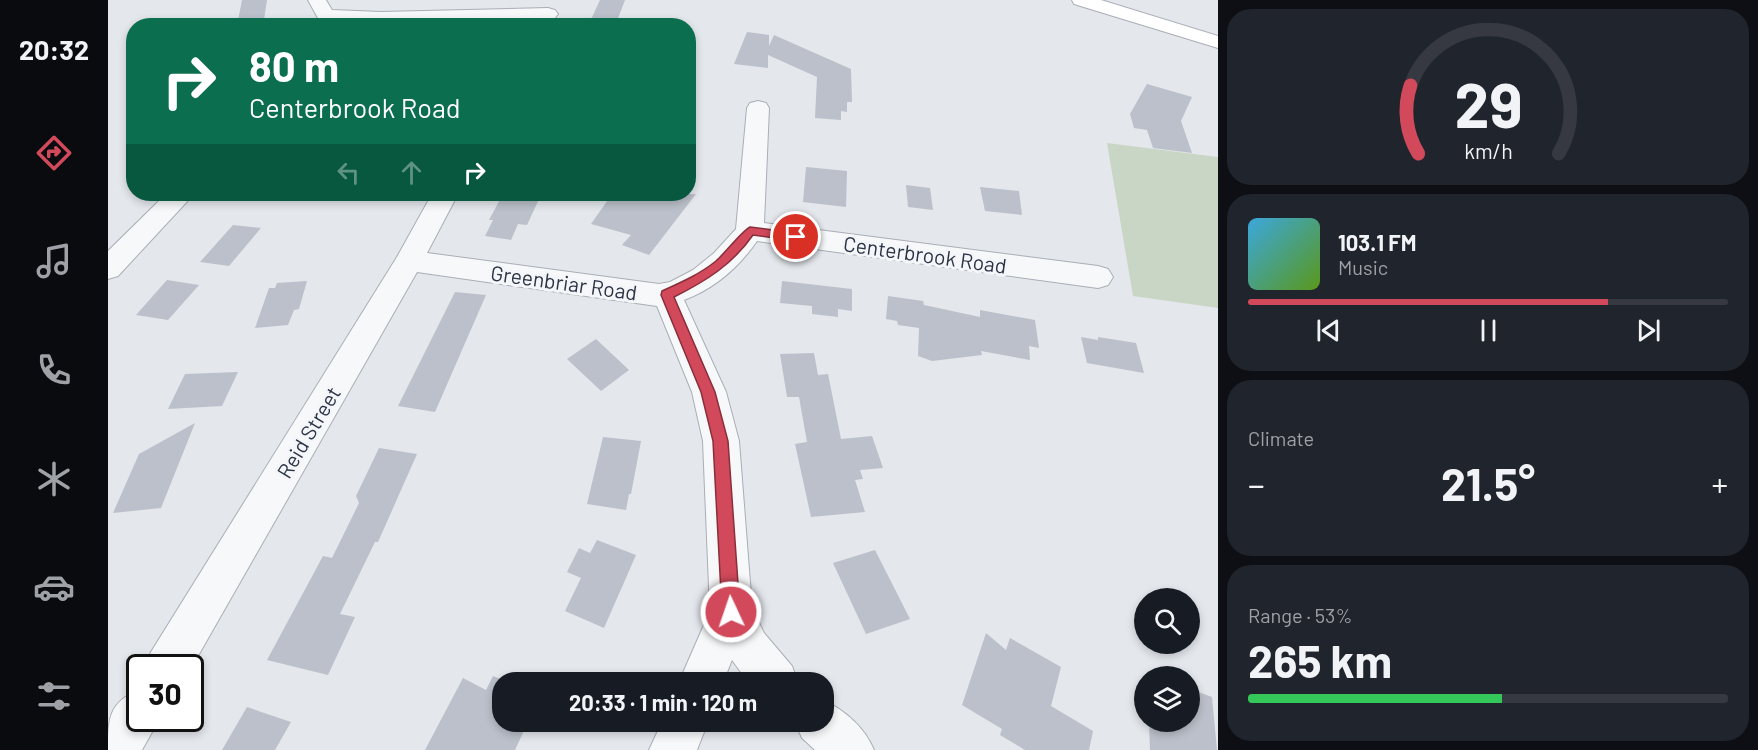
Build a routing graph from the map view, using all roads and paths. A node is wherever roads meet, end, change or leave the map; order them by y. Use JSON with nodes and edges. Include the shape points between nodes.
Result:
{"nodes":[{"id":1,"x":317,"y":0,"type":"edge"},
{"id":2,"x":1081,"y":0,"type":"edge"},
{"id":3,"x":548,"y":13,"type":"edge"},
{"id":4,"x":1218,"y":42,"type":"edge"},
{"id":5,"x":758,"y":108,"type":"dead end"},
{"id":6,"x":174,"y":201,"type":"edge"},
{"id":7,"x":441,"y":201,"type":"edge"},
{"id":8,"x":750,"y":231,"type":"junction"},
{"id":9,"x":409,"y":261,"type":"junction"},
{"id":10,"x":108,"y":269,"type":"edge"},
{"id":11,"x":1098,"y":277,"type":"dead end"},
{"id":12,"x":667,"y":295,"type":"junction"},
{"id":13,"x":731,"y":612,"type":"junction"},
{"id":14,"x":175,"y":654,"type":"edge"},
{"id":15,"x":705,"y":672,"type":"edge"},
{"id":16,"x":768,"y":672,"type":"edge"},
{"id":17,"x":126,"y":732,"type":"edge"},
{"id":18,"x":680,"y":732,"type":"edge"},
{"id":19,"x":829,"y":732,"type":"edge"},
{"id":20,"x":114,"y":750,"type":"edge"},
{"id":21,"x":672,"y":750,"type":"edge"},
{"id":22,"x":850,"y":750,"type":"edge"}],
"edges":[{"from":1,"to":3,"type":"street","via":[[326,16]]},
{"from":2,"to":4,"type":"main road"},
{"from":5,"to":8,"type":"street"},
{"from":6,"to":10,"type":"street"},
{"from":7,"to":9,"type":"street","name":"Reid Street"},
{"from":8,"to":11,"type":"street","name":"Centerbrook Road"},
{"from":8,"to":12,"type":"street","via":[[721,264]]},
{"from":9,"to":12,"type":"street","name":"Greenbriar Road"},
{"from":9,"to":14,"type":"street","name":"Reid Street"},
{"from":12,"to":13,"type":"street","name":"Greenbriar Road","via":[[708,392],[721,441]]},
{"from":13,"to":15,"type":"street"},
{"from":13,"to":16,"type":"street","name":"Greenbriar Road","via":[[749,648]]},
{"from":17,"to":20,"type":"street"},
{"from":18,"to":21,"type":"street"},
{"from":19,"to":22,"type":"street"}]}
